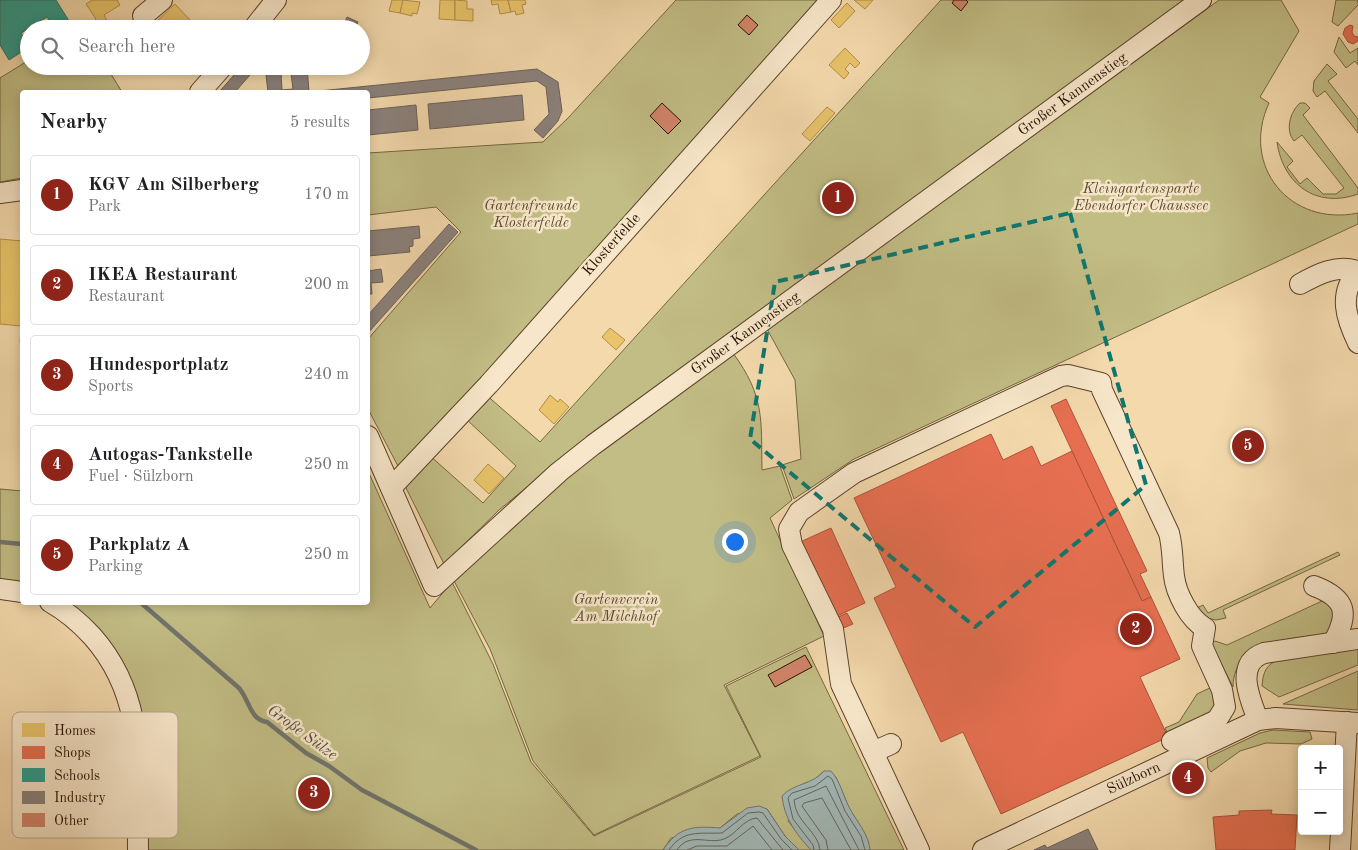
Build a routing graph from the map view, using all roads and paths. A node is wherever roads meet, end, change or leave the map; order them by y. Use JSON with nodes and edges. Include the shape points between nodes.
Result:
{"nodes":[{"id":1,"x":162,"y":0,"type":"edge"},
{"id":2,"x":831,"y":0,"type":"edge"},
{"id":3,"x":1201,"y":0,"type":"edge"},
{"id":4,"x":270,"y":2,"type":"edge"},
{"id":5,"x":143,"y":16,"type":"dead end"},
{"id":6,"x":259,"y":20,"type":"edge"},
{"id":7,"x":215,"y":75,"type":"edge"},
{"id":8,"x":202,"y":90,"type":"edge"},
{"id":9,"x":20,"y":190,"type":"edge"},
{"id":10,"x":0,"y":193,"type":"edge"},
{"id":11,"x":1358,"y":271,"type":"edge"},
{"id":12,"x":1300,"y":284,"type":"dead end"},
{"id":13,"x":1358,"y":343,"type":"edge"},
{"id":14,"x":370,"y":441,"type":"edge"},
{"id":15,"x":391,"y":488,"type":"junction"},
{"id":16,"x":1314,"y":586,"type":"dead end"},
{"id":17,"x":0,"y":589,"type":"edge"},
{"id":18,"x":20,"y":592,"type":"edge"},
{"id":19,"x":54,"y":605,"type":"edge"},
{"id":20,"x":1358,"y":638,"type":"edge"},
{"id":21,"x":1333,"y":643,"type":"junction"},
{"id":22,"x":132,"y":712,"type":"edge"},
{"id":23,"x":1258,"y":720,"type":"junction"},
{"id":24,"x":1353,"y":722,"type":"edge"},
{"id":25,"x":1172,"y":741,"type":"dead end"},
{"id":26,"x":919,"y":850,"type":"edge"},
{"id":27,"x":983,"y":850,"type":"edge"},
{"id":28,"x":1340,"y":850,"type":"edge"}],
"edges":[{"from":1,"to":5,"type":"street"},
{"from":2,"to":15,"type":"street","name":"Klosterfelde","via":[[489,384]]},
{"from":3,"to":15,"type":"street","name":"Großer Kannenstieg","via":[[593,445],[434,586]]},
{"from":4,"to":6,"type":"street"},
{"from":7,"to":8,"type":"street"},
{"from":9,"to":10,"type":"street"},
{"from":11,"to":12,"type":"street","via":[[1339,268]]},
{"from":11,"to":13,"type":"street","via":[[1349,284],[1345,301],[1347,317]]},
{"from":14,"to":15,"type":"street","name":"Großer Kannenstieg"},
{"from":16,"to":21,"type":"street","via":[[1337,599],[1343,612],[1342,627]]},
{"from":17,"to":18,"type":"street"},
{"from":19,"to":22,"type":"street","via":[[86,629],[106,654],[124,685]]},
{"from":20,"to":21,"type":"street"},
{"from":21,"to":23,"type":"street","via":[[1259,655],[1249,666],[1246,676]]},
{"from":23,"to":24,"type":"street","name":"Sülzborn"},
{"from":23,"to":27,"type":"street","name":"Sülzborn"},
{"from":24,"to":28,"type":"street","name":"Sülzborn"},
{"from":25,"to":26,"type":"street","via":[[1217,720],[1222,714],[1225,698],[1202,646],[1204,628],[1192,618],[1174,577],[1169,533],[1101,383],[1068,375],[854,474],[799,512],[789,529],[792,545],[833,629],[840,684],[882,748]]}]}
